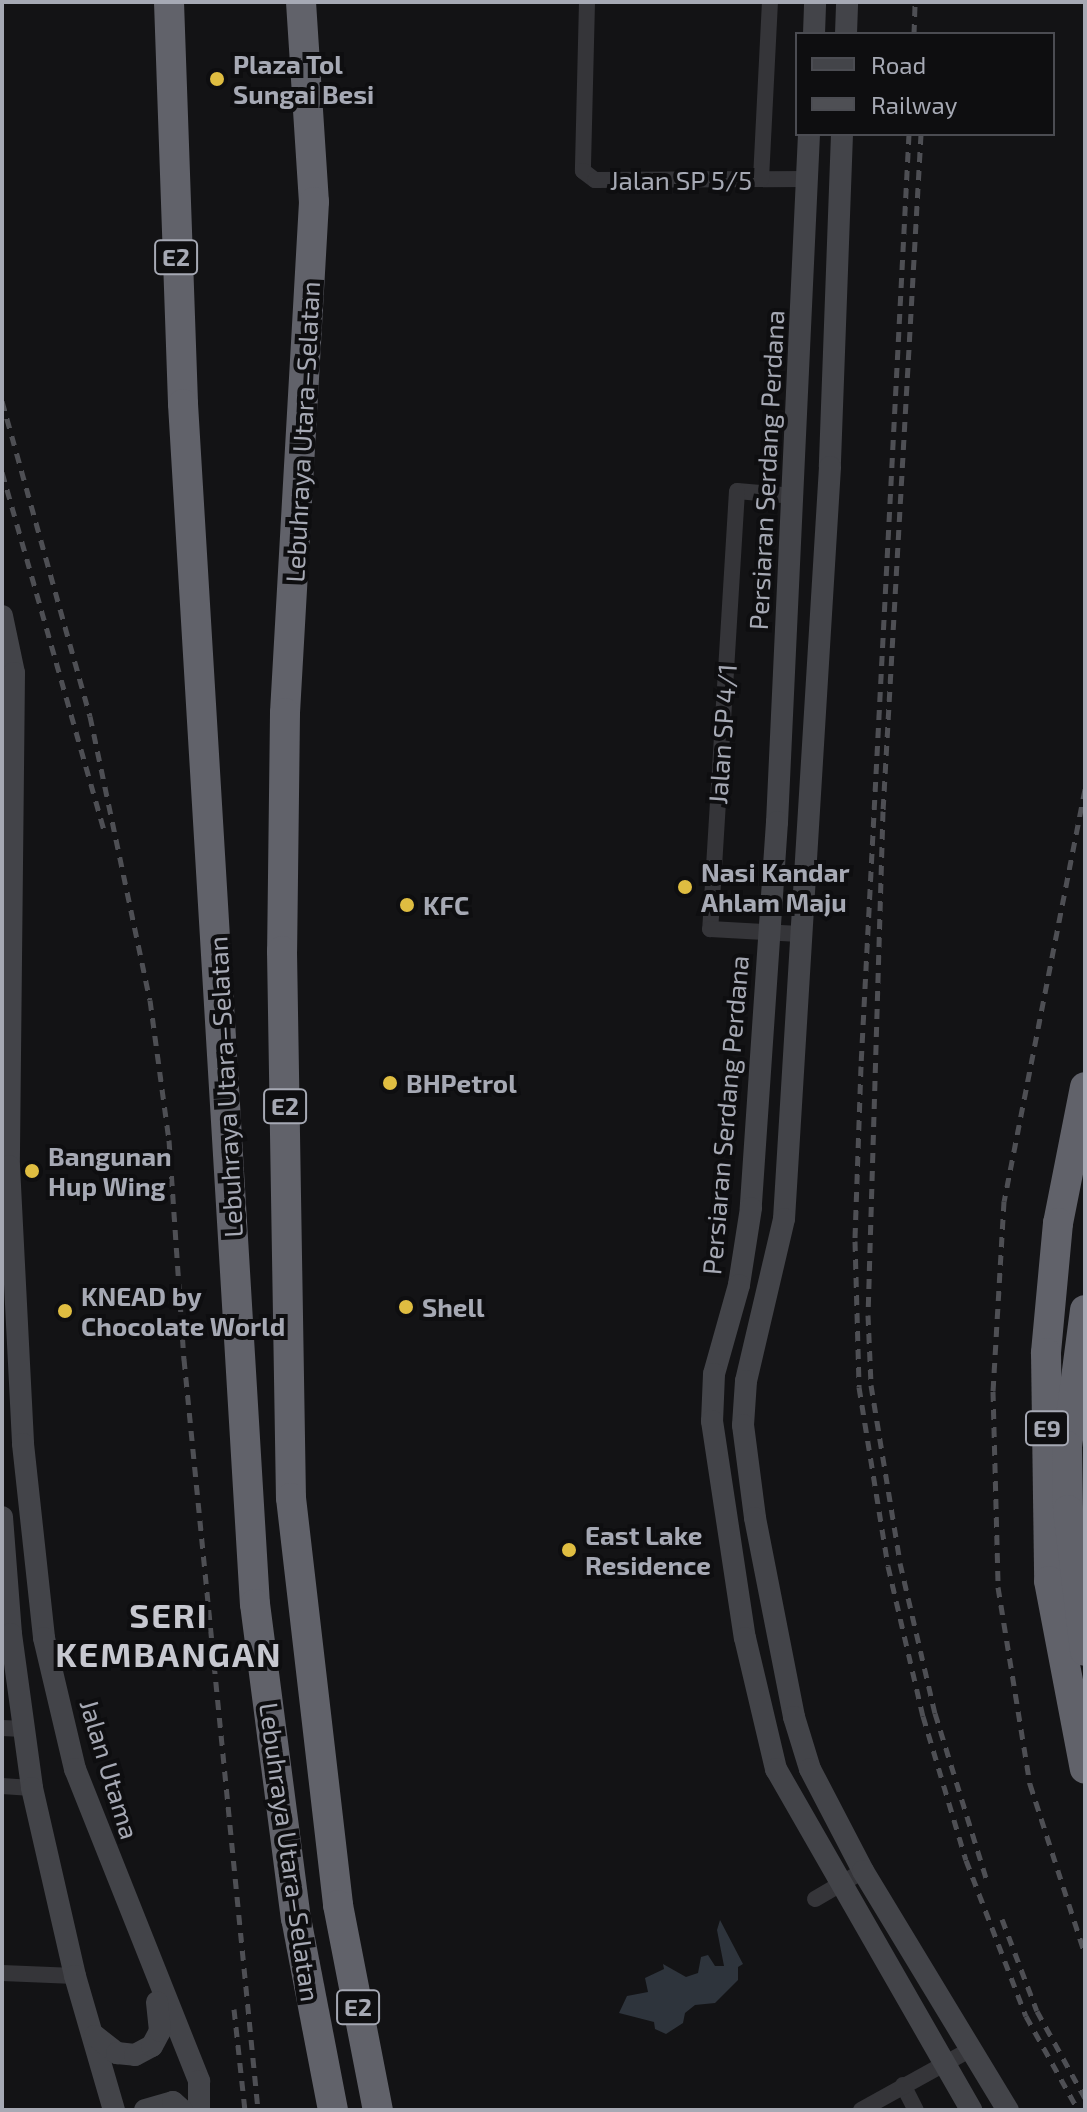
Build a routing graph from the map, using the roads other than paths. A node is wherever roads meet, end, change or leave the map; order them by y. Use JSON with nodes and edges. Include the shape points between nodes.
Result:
{"nodes":[{"id":1,"x":169,"y":2,"type":"edge"},
{"id":2,"x":301,"y":2,"type":"edge"},
{"id":3,"x":587,"y":2,"type":"edge"},
{"id":4,"x":770,"y":2,"type":"edge"},
{"id":5,"x":815,"y":2,"type":"edge"},
{"id":6,"x":847,"y":2,"type":"edge"},
{"id":7,"x":814,"y":32,"type":"edge"},
{"id":8,"x":846,"y":32,"type":"edge"},
{"id":9,"x":809,"y":136,"type":"edge"},
{"id":10,"x":842,"y":136,"type":"edge"},
{"id":11,"x":761,"y":179,"type":"junction"},
{"id":12,"x":807,"y":179,"type":"junction"},
{"id":13,"x":800,"y":337,"type":"junction"},
{"id":14,"x":834,"y":339,"type":"junction"},
{"id":15,"x":794,"y":496,"type":"junction"},
{"id":16,"x":2,"y":616,"type":"edge"},
{"id":17,"x":769,"y":932,"type":"junction"},
{"id":18,"x":800,"y":934,"type":"junction"},
{"id":19,"x":1085,"y":1087,"type":"edge"},
{"id":20,"x":1085,"y":1310,"type":"edge"},
{"id":21,"x":2,"y":1517,"type":"edge"},
{"id":22,"x":3,"y":1551,"type":"edge"},
{"id":23,"x":1085,"y":1651,"type":"edge"},
{"id":24,"x":13,"y":1729,"type":"edge"},
{"id":25,"x":1085,"y":1769,"type":"edge"},
{"id":26,"x":2,"y":1786,"type":"edge"},
{"id":27,"x":32,"y":1788,"type":"junction"},
{"id":28,"x":863,"y":1871,"type":"junction"},
{"id":29,"x":839,"y":1885,"type":"junction"},
{"id":30,"x":815,"y":1899,"type":"dead end"},
{"id":31,"x":147,"y":1962,"type":"junction"},
{"id":32,"x":2,"y":1973,"type":"edge"},
{"id":33,"x":75,"y":1976,"type":"junction"},
{"id":34,"x":95,"y":2036,"type":"junction"},
{"id":35,"x":971,"y":2049,"type":"junction"},
{"id":36,"x":943,"y":2064,"type":"junction"},
{"id":37,"x":903,"y":2085,"type":"junction"},
{"id":38,"x":102,"y":2110,"type":"edge"},
{"id":39,"x":114,"y":2110,"type":"edge"},
{"id":40,"x":145,"y":2110,"type":"edge"},
{"id":41,"x":182,"y":2110,"type":"edge"},
{"id":42,"x":199,"y":2110,"type":"edge"},
{"id":43,"x":333,"y":2110,"type":"edge"},
{"id":44,"x":378,"y":2110,"type":"edge"},
{"id":45,"x":861,"y":2110,"type":"edge"},
{"id":46,"x":916,"y":2110,"type":"edge"},
{"id":47,"x":971,"y":2110,"type":"edge"},
{"id":48,"x":1008,"y":2110,"type":"edge"}],
"edges":[{"from":1,"to":43,"type":"highway","name":"Lebuhraya Utara–Selatan","number":"E2","via":[[183,404],[255,1604],[296,1918]]},
{"from":2,"to":44,"type":"highway","name":"Lebuhraya Utara–Selatan","number":"E2","via":[[312,140],[310,307],[285,713],[282,951],[291,1498],[338,1905]]},
{"from":3,"to":11,"type":"street","name":"Jalan SP 5/5","via":[[583,171],[595,180]]},
{"from":4,"to":11,"type":"street"},
{"from":5,"to":7,"type":"main road"},
{"from":6,"to":8,"type":"main road"},
{"from":9,"to":12,"type":"main road","name":"Persiaran Serdang Perdana"},
{"from":10,"to":14,"type":"main road"},
{"from":11,"to":12,"type":"street","name":"Jalan SP 5/5"},
{"from":12,"to":13,"type":"main road","name":"Persiaran Serdang Perdana"},
{"from":13,"to":14,"type":"main road"},
{"from":13,"to":15,"type":"main road","name":"Persiaran Serdang Perdana"},
{"from":14,"to":18,"type":"main road"},
{"from":15,"to":17,"type":"main road","name":"Persiaran Serdang Perdana"},
{"from":15,"to":17,"type":"street","name":"Jalan SP 4/1","via":[[737,491],[710,929]]},
{"from":16,"to":31,"type":"main road","name":"Jalan Utama","via":[[14,673],[9,1166],[25,1459],[44,1638],[71,1754]]},
{"from":17,"to":18,"type":"street"},
{"from":17,"to":29,"type":"main road","name":"Persiaran Serdang Perdana","via":[[746,1251],[714,1374],[712,1421],[765,1734],[787,1793]]},
{"from":18,"to":28,"type":"main road","via":[[781,1247],[746,1381],[743,1425],[755,1518],[794,1717],[821,1793]]},
{"from":19,"to":25,"type":"highway","number":"E9","via":[[1058,1223],[1046,1353],[1049,1581]]},
{"from":20,"to":23,"type":"highway","number":"E9","via":[[1067,1446],[1068,1510]]},
{"from":21,"to":22,"type":"main road"},
{"from":22,"to":24,"type":"main road"},
{"from":24,"to":27,"type":"main road"},
{"from":26,"to":27,"type":"street"},
{"from":27,"to":33,"type":"main road"},
{"from":28,"to":29,"type":"street"},
{"from":28,"to":35,"type":"main road"},
{"from":29,"to":30,"type":"street"},
{"from":29,"to":36,"type":"main road","name":"Persiaran Serdang Perdana"},
{"from":31,"to":34,"type":"main road","via":[[160,2016],[152,2046],[135,2055],[117,2053]]},
{"from":31,"to":42,"type":"main road","name":"Jalan Utama","via":[[199,2081]]},
{"from":32,"to":33,"type":"street"},
{"from":33,"to":34,"type":"main road"},
{"from":34,"to":38,"type":"main road"},
{"from":34,"to":39,"type":"main road"},
{"from":35,"to":36,"type":"street"},
{"from":35,"to":48,"type":"main road"},
{"from":36,"to":37,"type":"street"},
{"from":36,"to":47,"type":"main road","name":"Persiaran Serdang Perdana"},
{"from":37,"to":45,"type":"street"},
{"from":37,"to":46,"type":"street"},
{"from":40,"to":41,"type":"main road","via":[[173,2102]]}]}
